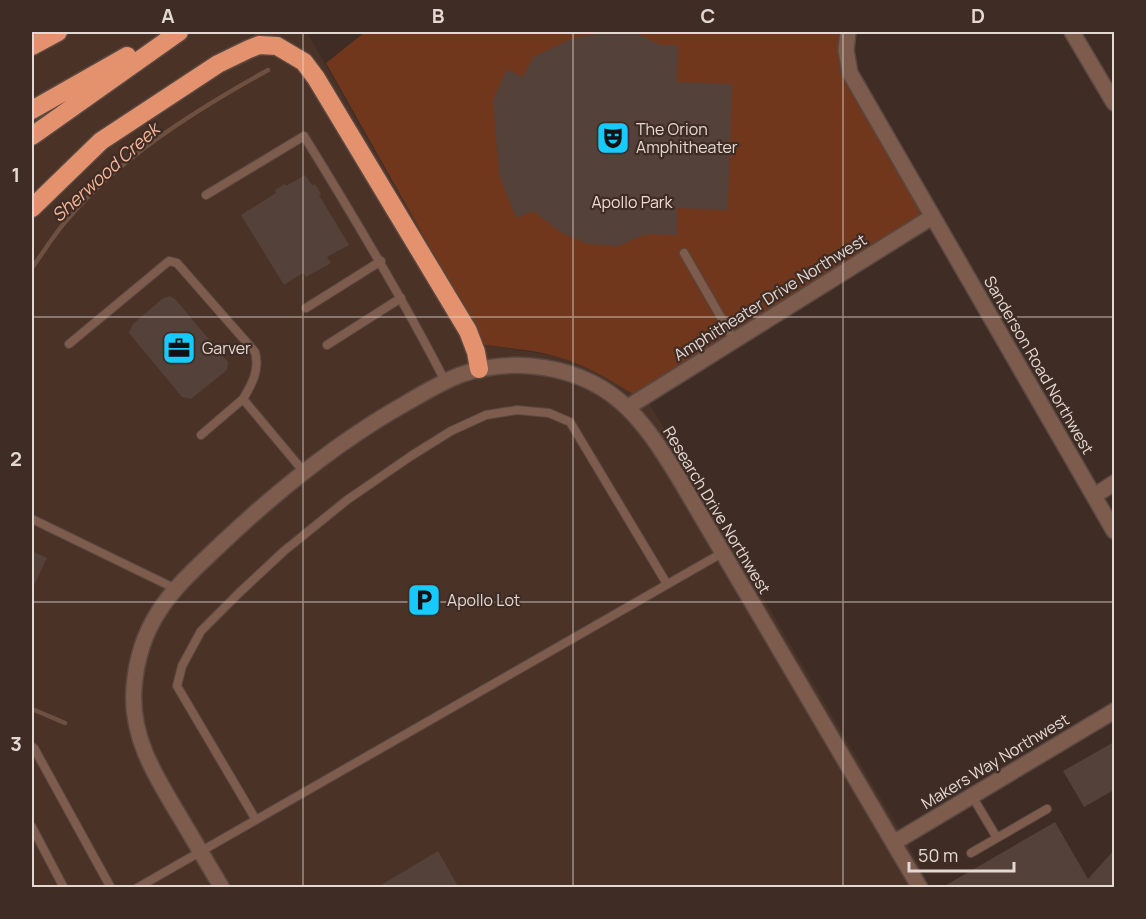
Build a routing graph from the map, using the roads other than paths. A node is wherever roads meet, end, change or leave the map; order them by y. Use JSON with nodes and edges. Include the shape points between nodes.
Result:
{"nodes":[{"id":1,"x":58,"y":32,"type":"edge"},
{"id":2,"x":171,"y":32,"type":"edge"},
{"id":3,"x":179,"y":32,"type":"edge"},
{"id":4,"x":848,"y":32,"type":"edge"},
{"id":5,"x":1072,"y":32,"type":"edge"},
{"id":6,"x":32,"y":46,"type":"edge"},
{"id":7,"x":1114,"y":103,"type":"edge"},
{"id":8,"x":32,"y":110,"type":"edge"},
{"id":9,"x":32,"y":136,"type":"edge"},
{"id":10,"x":206,"y":195,"type":"dead end"},
{"id":11,"x":32,"y":208,"type":"edge"},
{"id":12,"x":932,"y":217,"type":"junction"},
{"id":13,"x":684,"y":253,"type":"dead end"},
{"id":14,"x":381,"y":261,"type":"junction"},
{"id":15,"x":401,"y":298,"type":"junction"},
{"id":16,"x":306,"y":308,"type":"dead end"},
{"id":17,"x":734,"y":340,"type":"junction"},
{"id":18,"x":69,"y":344,"type":"dead end"},
{"id":19,"x":327,"y":345,"type":"dead end"},
{"id":20,"x":479,"y":369,"type":"junction"},
{"id":21,"x":445,"y":381,"type":"junction"},
{"id":22,"x":243,"y":399,"type":"junction"},
{"id":23,"x":628,"y":407,"type":"junction"},
{"id":24,"x":201,"y":435,"type":"dead end"},
{"id":25,"x":304,"y":472,"type":"junction"},
{"id":26,"x":1114,"y":483,"type":"edge"},
{"id":27,"x":1094,"y":496,"type":"junction"},
{"id":28,"x":32,"y":519,"type":"edge"},
{"id":29,"x":1114,"y":531,"type":"edge"},
{"id":30,"x":722,"y":553,"type":"junction"},
{"id":31,"x":667,"y":584,"type":"junction"},
{"id":32,"x":176,"y":589,"type":"junction"},
{"id":33,"x":1114,"y":711,"type":"edge"},
{"id":34,"x":32,"y":747,"type":"edge"},
{"id":35,"x":972,"y":796,"type":"junction"},
{"id":36,"x":1047,"y":809,"type":"dead end"},
{"id":37,"x":256,"y":820,"type":"junction"},
{"id":38,"x":32,"y":827,"type":"edge"},
{"id":39,"x":998,"y":838,"type":"junction"},
{"id":40,"x":895,"y":842,"type":"junction"},
{"id":41,"x":201,"y":852,"type":"junction"},
{"id":42,"x":971,"y":853,"type":"dead end"},
{"id":43,"x":64,"y":888,"type":"edge"},
{"id":44,"x":111,"y":888,"type":"edge"},
{"id":45,"x":137,"y":888,"type":"edge"},
{"id":46,"x":222,"y":888,"type":"edge"},
{"id":47,"x":920,"y":888,"type":"edge"}],
"edges":[{"from":1,"to":6,"type":"highway"},
{"from":2,"to":8,"type":"highway"},
{"from":3,"to":9,"type":"highway"},
{"from":4,"to":12,"type":"street","name":"Sanderson Road Northwest","via":[[850,73]]},
{"from":5,"to":7,"type":"street"},
{"from":10,"to":14,"type":"lane","via":[[304,136]]},
{"from":11,"to":20,"type":"highway","via":[[101,141],[218,64],[259,45],[277,46],[304,62],[316,78],[468,331]]},
{"from":12,"to":17,"type":"street","name":"Amphitheater Drive Northwest"},
{"from":12,"to":27,"type":"street","name":"Sanderson Road Northwest"},
{"from":13,"to":17,"type":"lane"},
{"from":14,"to":15,"type":"lane"},
{"from":14,"to":16,"type":"lane"},
{"from":15,"to":19,"type":"lane"},
{"from":15,"to":21,"type":"lane"},
{"from":17,"to":23,"type":"street","name":"Amphitheater Drive Northwest"},
{"from":18,"to":22,"type":"lane","via":[[169,261],[177,263],[255,352],[254,379]]},
{"from":20,"to":21,"type":"street","name":"Research Drive Northwest"},
{"from":20,"to":23,"type":"street","name":"Research Drive Northwest","via":[[516,365],[569,373],[604,388]]},
{"from":21,"to":25,"type":"street","name":"Research Drive Northwest","via":[[377,420]]},
{"from":22,"to":24,"type":"lane"},
{"from":22,"to":25,"type":"lane"},
{"from":23,"to":30,"type":"street","name":"Research Drive Northwest","via":[[660,447]]},
{"from":25,"to":32,"type":"street","name":"Research Drive Northwest","via":[[251,516]]},
{"from":26,"to":27,"type":"street"},
{"from":27,"to":29,"type":"street","name":"Sanderson Road Northwest"},
{"from":28,"to":32,"type":"lane"},
{"from":30,"to":31,"type":"lane"},
{"from":30,"to":40,"type":"street","name":"Research Drive Northwest"},
{"from":31,"to":37,"type":"lane"},
{"from":31,"to":37,"type":"lane","via":[[570,422],[549,413],[517,410],[486,415],[451,431],[347,500],[284,551],[201,631],[182,666],[177,686]]},
{"from":32,"to":41,"type":"street","name":"Research Drive Northwest","via":[[157,614],[139,654],[135,709],[149,765]]},
{"from":33,"to":35,"type":"street","name":"Makers Way Northwest"},
{"from":34,"to":44,"type":"lane"},
{"from":35,"to":39,"type":"lane"},
{"from":35,"to":40,"type":"street","name":"Makers Way Northwest"},
{"from":36,"to":39,"type":"lane"},
{"from":37,"to":41,"type":"lane"},
{"from":38,"to":43,"type":"lane"},
{"from":39,"to":42,"type":"lane"},
{"from":40,"to":47,"type":"street","name":"Research Drive Northwest"},
{"from":41,"to":45,"type":"lane"},
{"from":41,"to":46,"type":"street","name":"Research Drive Northwest"}]}
